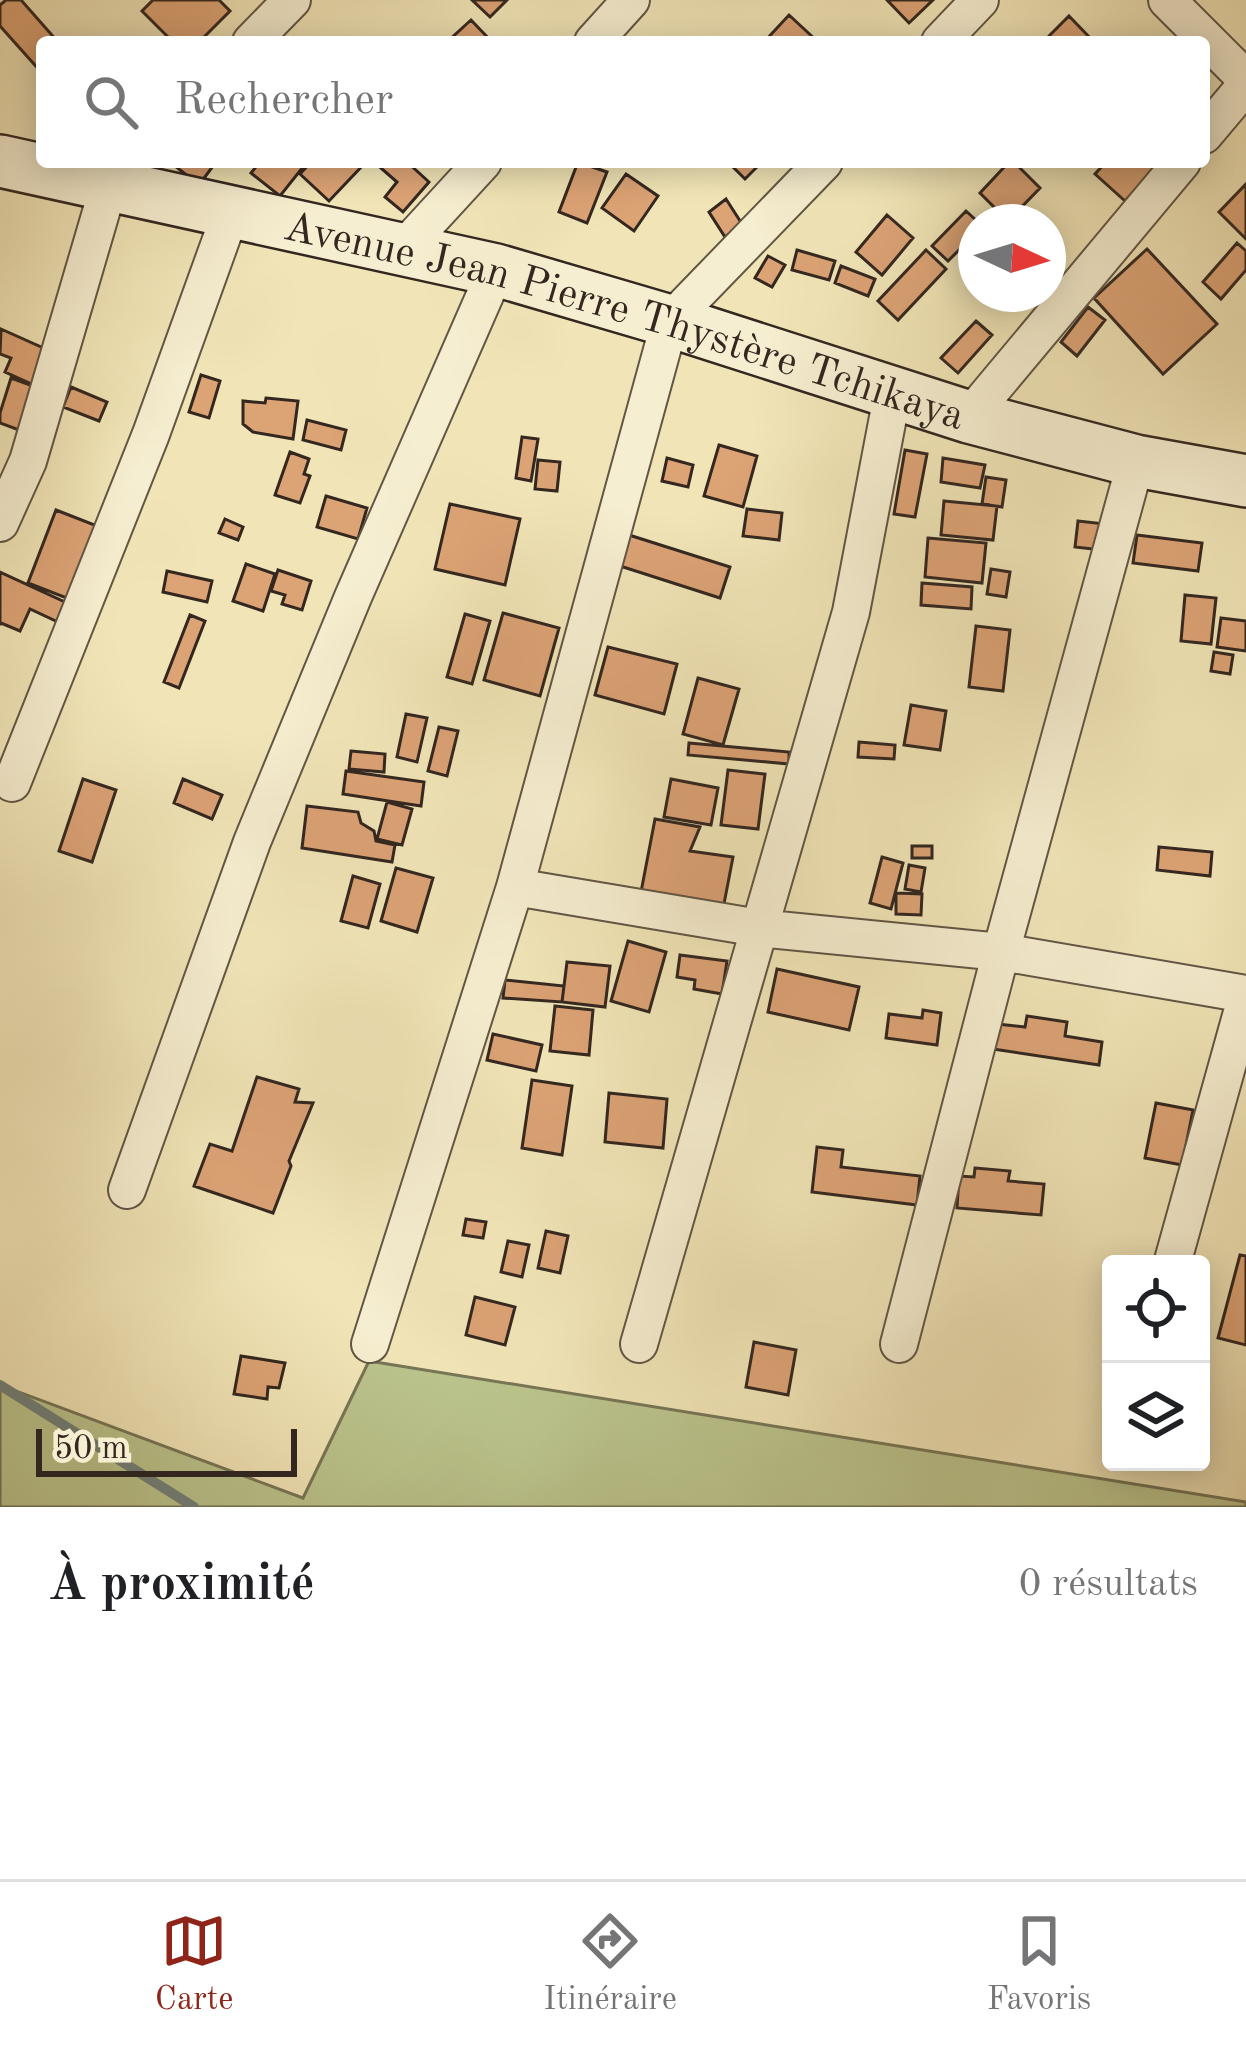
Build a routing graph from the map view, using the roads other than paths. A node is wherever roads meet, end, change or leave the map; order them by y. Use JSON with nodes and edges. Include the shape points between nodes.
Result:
{"nodes":[{"id":1,"x":292,"y":0,"type":"edge"},
{"id":2,"x":631,"y":0,"type":"edge"},
{"id":3,"x":980,"y":0,"type":"edge"},
{"id":4,"x":1167,"y":0,"type":"edge"},
{"id":5,"x":257,"y":36,"type":"edge"},
{"id":6,"x":598,"y":36,"type":"edge"},
{"id":7,"x":946,"y":36,"type":"edge"},
{"id":8,"x":1202,"y":36,"type":"edge"},
{"id":9,"x":1210,"y":45,"type":"edge"},
{"id":10,"x":1246,"y":82,"type":"edge"},
{"id":11,"x":1210,"y":127,"type":"edge"},
{"id":12,"x":0,"y":161,"type":"edge"},
{"id":13,"x":36,"y":165,"type":"edge"},
{"id":14,"x":70,"y":168,"type":"edge"},
{"id":15,"x":477,"y":168,"type":"edge"},
{"id":16,"x":818,"y":168,"type":"edge"},
{"id":17,"x":1177,"y":168,"type":"edge"},
{"id":18,"x":120,"y":173,"type":"edge"},
{"id":19,"x":230,"y":212,"type":"junction"},
{"id":20,"x":404,"y":248,"type":"junction"},
{"id":21,"x":496,"y":270,"type":"junction"},
{"id":22,"x":670,"y":322,"type":"junction"},
{"id":23,"x":893,"y":391,"type":"junction"},
{"id":24,"x":968,"y":417,"type":"junction"},
{"id":25,"x":1136,"y":461,"type":"junction"},
{"id":26,"x":1246,"y":481,"type":"edge"},
{"id":27,"x":0,"y":523,"type":"edge"},
{"id":28,"x":12,"y":783,"type":"dead end"},
{"id":29,"x":515,"y":886,"type":"junction"},
{"id":30,"x":759,"y":928,"type":"junction"},
{"id":31,"x":1000,"y":952,"type":"junction"},
{"id":32,"x":1246,"y":996,"type":"edge"},
{"id":33,"x":127,"y":1190,"type":"dead end"},
{"id":34,"x":1174,"y":1255,"type":"edge"},
{"id":35,"x":899,"y":1343,"type":"dead end"},
{"id":36,"x":370,"y":1344,"type":"dead end"},
{"id":37,"x":639,"y":1344,"type":"dead end"}],
"edges":[{"from":1,"to":5,"type":"street"},
{"from":2,"to":6,"type":"street"},
{"from":3,"to":7,"type":"street"},
{"from":4,"to":8,"type":"street"},
{"from":9,"to":10,"type":"street"},
{"from":10,"to":11,"type":"street"},
{"from":12,"to":13,"type":"street","name":"Avenue Jean Pierre Thystère Tchikaya"},
{"from":14,"to":18,"type":"street","name":"Avenue Jean Pierre Thystère Tchikaya"},
{"from":15,"to":20,"type":"street"},
{"from":16,"to":22,"type":"street"},
{"from":17,"to":24,"type":"street"},
{"from":18,"to":19,"type":"street","name":"Avenue Jean Pierre Thystère Tchikaya"},
{"from":18,"to":27,"type":"street","via":[[28,461]]},
{"from":19,"to":20,"type":"street","name":"Avenue Jean Pierre Thystère Tchikaya"},
{"from":19,"to":28,"type":"street","via":[[152,434]]},
{"from":20,"to":21,"type":"street","name":"Avenue Jean Pierre Thystère Tchikaya"},
{"from":21,"to":22,"type":"street","name":"Avenue Jean Pierre Thystère Tchikaya"},
{"from":21,"to":33,"type":"street","via":[[252,842]]},
{"from":22,"to":23,"type":"street","name":"Avenue Jean Pierre Thystère Tchikaya"},
{"from":22,"to":29,"type":"street"},
{"from":23,"to":24,"type":"street","name":"Avenue Jean Pierre Thystère Tchikaya"},
{"from":23,"to":30,"type":"street","via":[[851,612]]},
{"from":24,"to":25,"type":"street","name":"Avenue Jean Pierre Thystère Tchikaya"},
{"from":25,"to":26,"type":"street","name":"Avenue Jean Pierre Thystère Tchikaya"},
{"from":25,"to":31,"type":"street"},
{"from":29,"to":30,"type":"street"},
{"from":29,"to":36,"type":"street"},
{"from":30,"to":31,"type":"street"},
{"from":30,"to":37,"type":"street"},
{"from":31,"to":32,"type":"street"},
{"from":31,"to":35,"type":"street"},
{"from":32,"to":34,"type":"street"}]}
